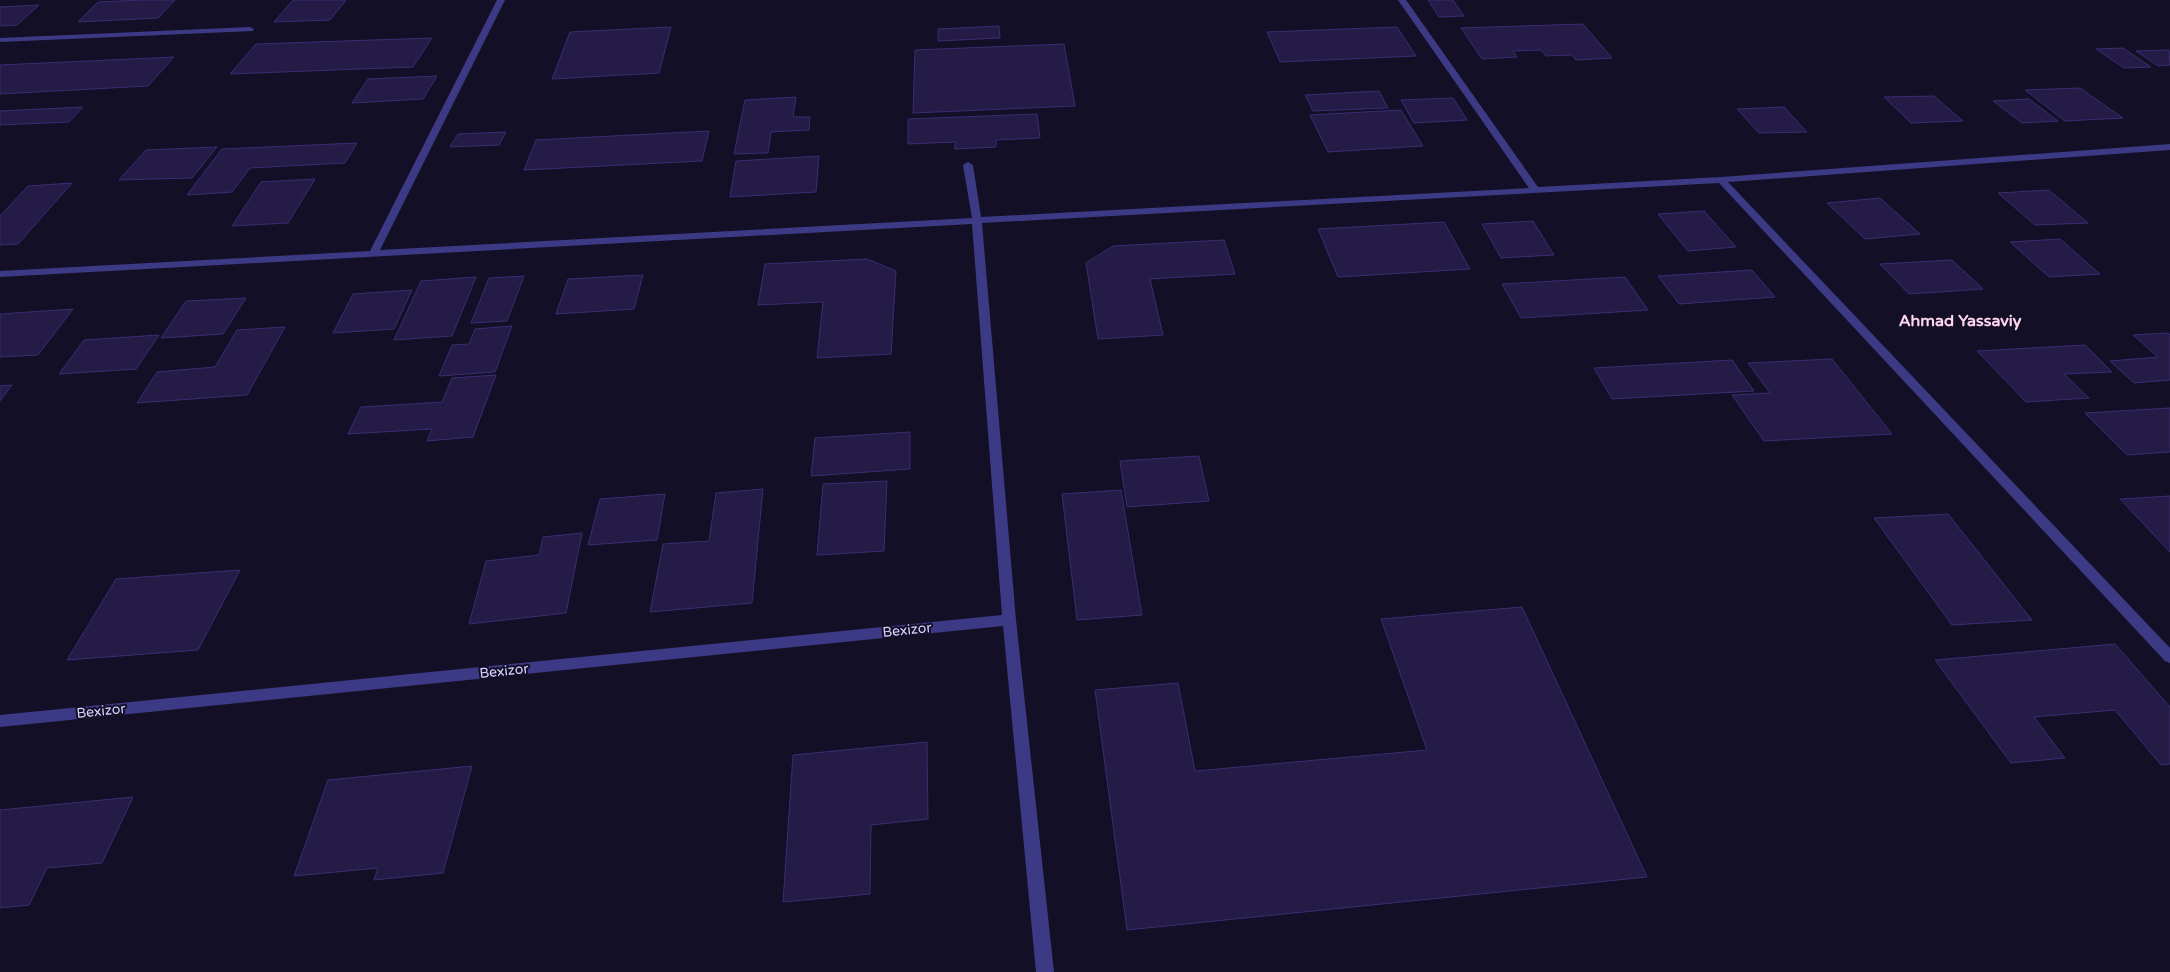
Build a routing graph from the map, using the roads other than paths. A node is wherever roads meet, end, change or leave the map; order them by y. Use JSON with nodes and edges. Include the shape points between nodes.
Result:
{"nodes":[{"id":1,"x":501,"y":0,"type":"edge"},
{"id":2,"x":1402,"y":0,"type":"edge"},
{"id":3,"x":250,"y":29,"type":"dead end"},
{"id":4,"x":0,"y":40,"type":"edge"},
{"id":5,"x":2170,"y":147,"type":"edge"},
{"id":6,"x":968,"y":165,"type":"dead end"},
{"id":7,"x":1721,"y":180,"type":"junction"},
{"id":8,"x":1534,"y":189,"type":"junction"},
{"id":9,"x":977,"y":222,"type":"junction"},
{"id":10,"x":373,"y":254,"type":"junction"},
{"id":11,"x":0,"y":274,"type":"edge"},
{"id":12,"x":1009,"y":620,"type":"junction"},
{"id":13,"x":2170,"y":657,"type":"edge"},
{"id":14,"x":0,"y":721,"type":"edge"},
{"id":15,"x":1045,"y":972,"type":"edge"}],
"edges":[{"from":1,"to":10,"type":"street"},
{"from":2,"to":8,"type":"street"},
{"from":3,"to":4,"type":"street"},
{"from":5,"to":7,"type":"street"},
{"from":6,"to":9,"type":"street"},
{"from":7,"to":8,"type":"street"},
{"from":7,"to":13,"type":"street"},
{"from":8,"to":9,"type":"street"},
{"from":9,"to":10,"type":"street"},
{"from":9,"to":12,"type":"street"},
{"from":10,"to":11,"type":"street"},
{"from":12,"to":14,"type":"street","name":"Bexizor"},
{"from":12,"to":15,"type":"street"}]}
